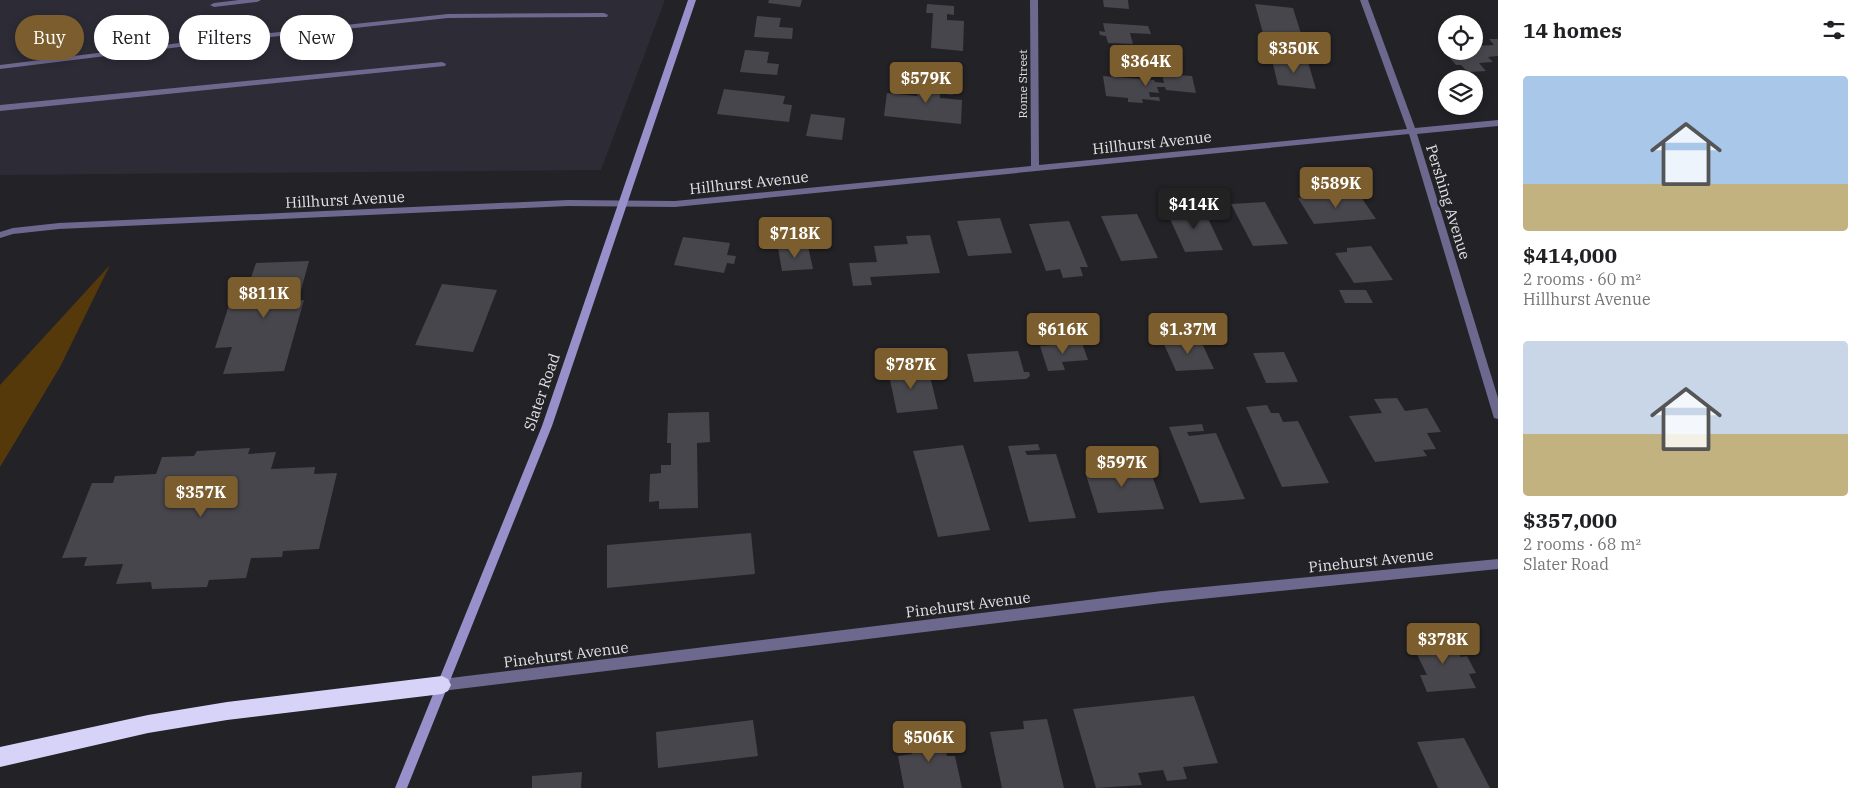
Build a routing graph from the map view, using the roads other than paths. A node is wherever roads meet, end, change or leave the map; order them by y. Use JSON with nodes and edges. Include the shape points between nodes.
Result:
{"nodes":[{"id":1,"x":256,"y":0,"type":"edge"},
{"id":2,"x":692,"y":0,"type":"edge"},
{"id":3,"x":1034,"y":0,"type":"edge"},
{"id":4,"x":1364,"y":0,"type":"edge"},
{"id":5,"x":214,"y":5,"type":"dead end"},
{"id":6,"x":604,"y":15,"type":"dead end"},
{"id":7,"x":442,"y":64,"type":"dead end"},
{"id":8,"x":0,"y":67,"type":"edge"},
{"id":9,"x":0,"y":108,"type":"edge"},
{"id":10,"x":1498,"y":123,"type":"edge"},
{"id":11,"x":1412,"y":132,"type":"junction"},
{"id":12,"x":1035,"y":168,"type":"junction"},
{"id":13,"x":622,"y":205,"type":"junction"},
{"id":14,"x":0,"y":234,"type":"edge"},
{"id":15,"x":1498,"y":415,"type":"edge"},
{"id":16,"x":1498,"y":564,"type":"edge"},
{"id":17,"x":442,"y":685,"type":"junction"},
{"id":18,"x":0,"y":756,"type":"edge"},
{"id":19,"x":401,"y":788,"type":"edge"}],
"edges":[{"from":1,"to":5,"type":"street"},
{"from":2,"to":13,"type":"main road","name":"Slater Road"},
{"from":3,"to":12,"type":"street","name":"Rome Street"},
{"from":4,"to":11,"type":"street","name":"Pershing Avenue"},
{"from":6,"to":8,"type":"street","via":[[448,16]]},
{"from":7,"to":9,"type":"street"},
{"from":10,"to":11,"type":"street","name":"Hillhurst Avenue"},
{"from":11,"to":12,"type":"street","name":"Hillhurst Avenue"},
{"from":11,"to":15,"type":"street","name":"Pershing Avenue"},
{"from":12,"to":13,"type":"street","name":"Hillhurst Avenue","via":[[675,204]]},
{"from":13,"to":14,"type":"street","name":"Hillhurst Avenue","via":[[568,203],[68,226]]},
{"from":13,"to":17,"type":"main road","name":"Slater Road","via":[[547,426]]},
{"from":16,"to":17,"type":"street","name":"Pinehurst Avenue","via":[[1162,596]]},
{"from":17,"to":18,"type":"highway","via":[[227,711],[148,724]]},
{"from":17,"to":19,"type":"main road","name":"Slater Road"}]}
